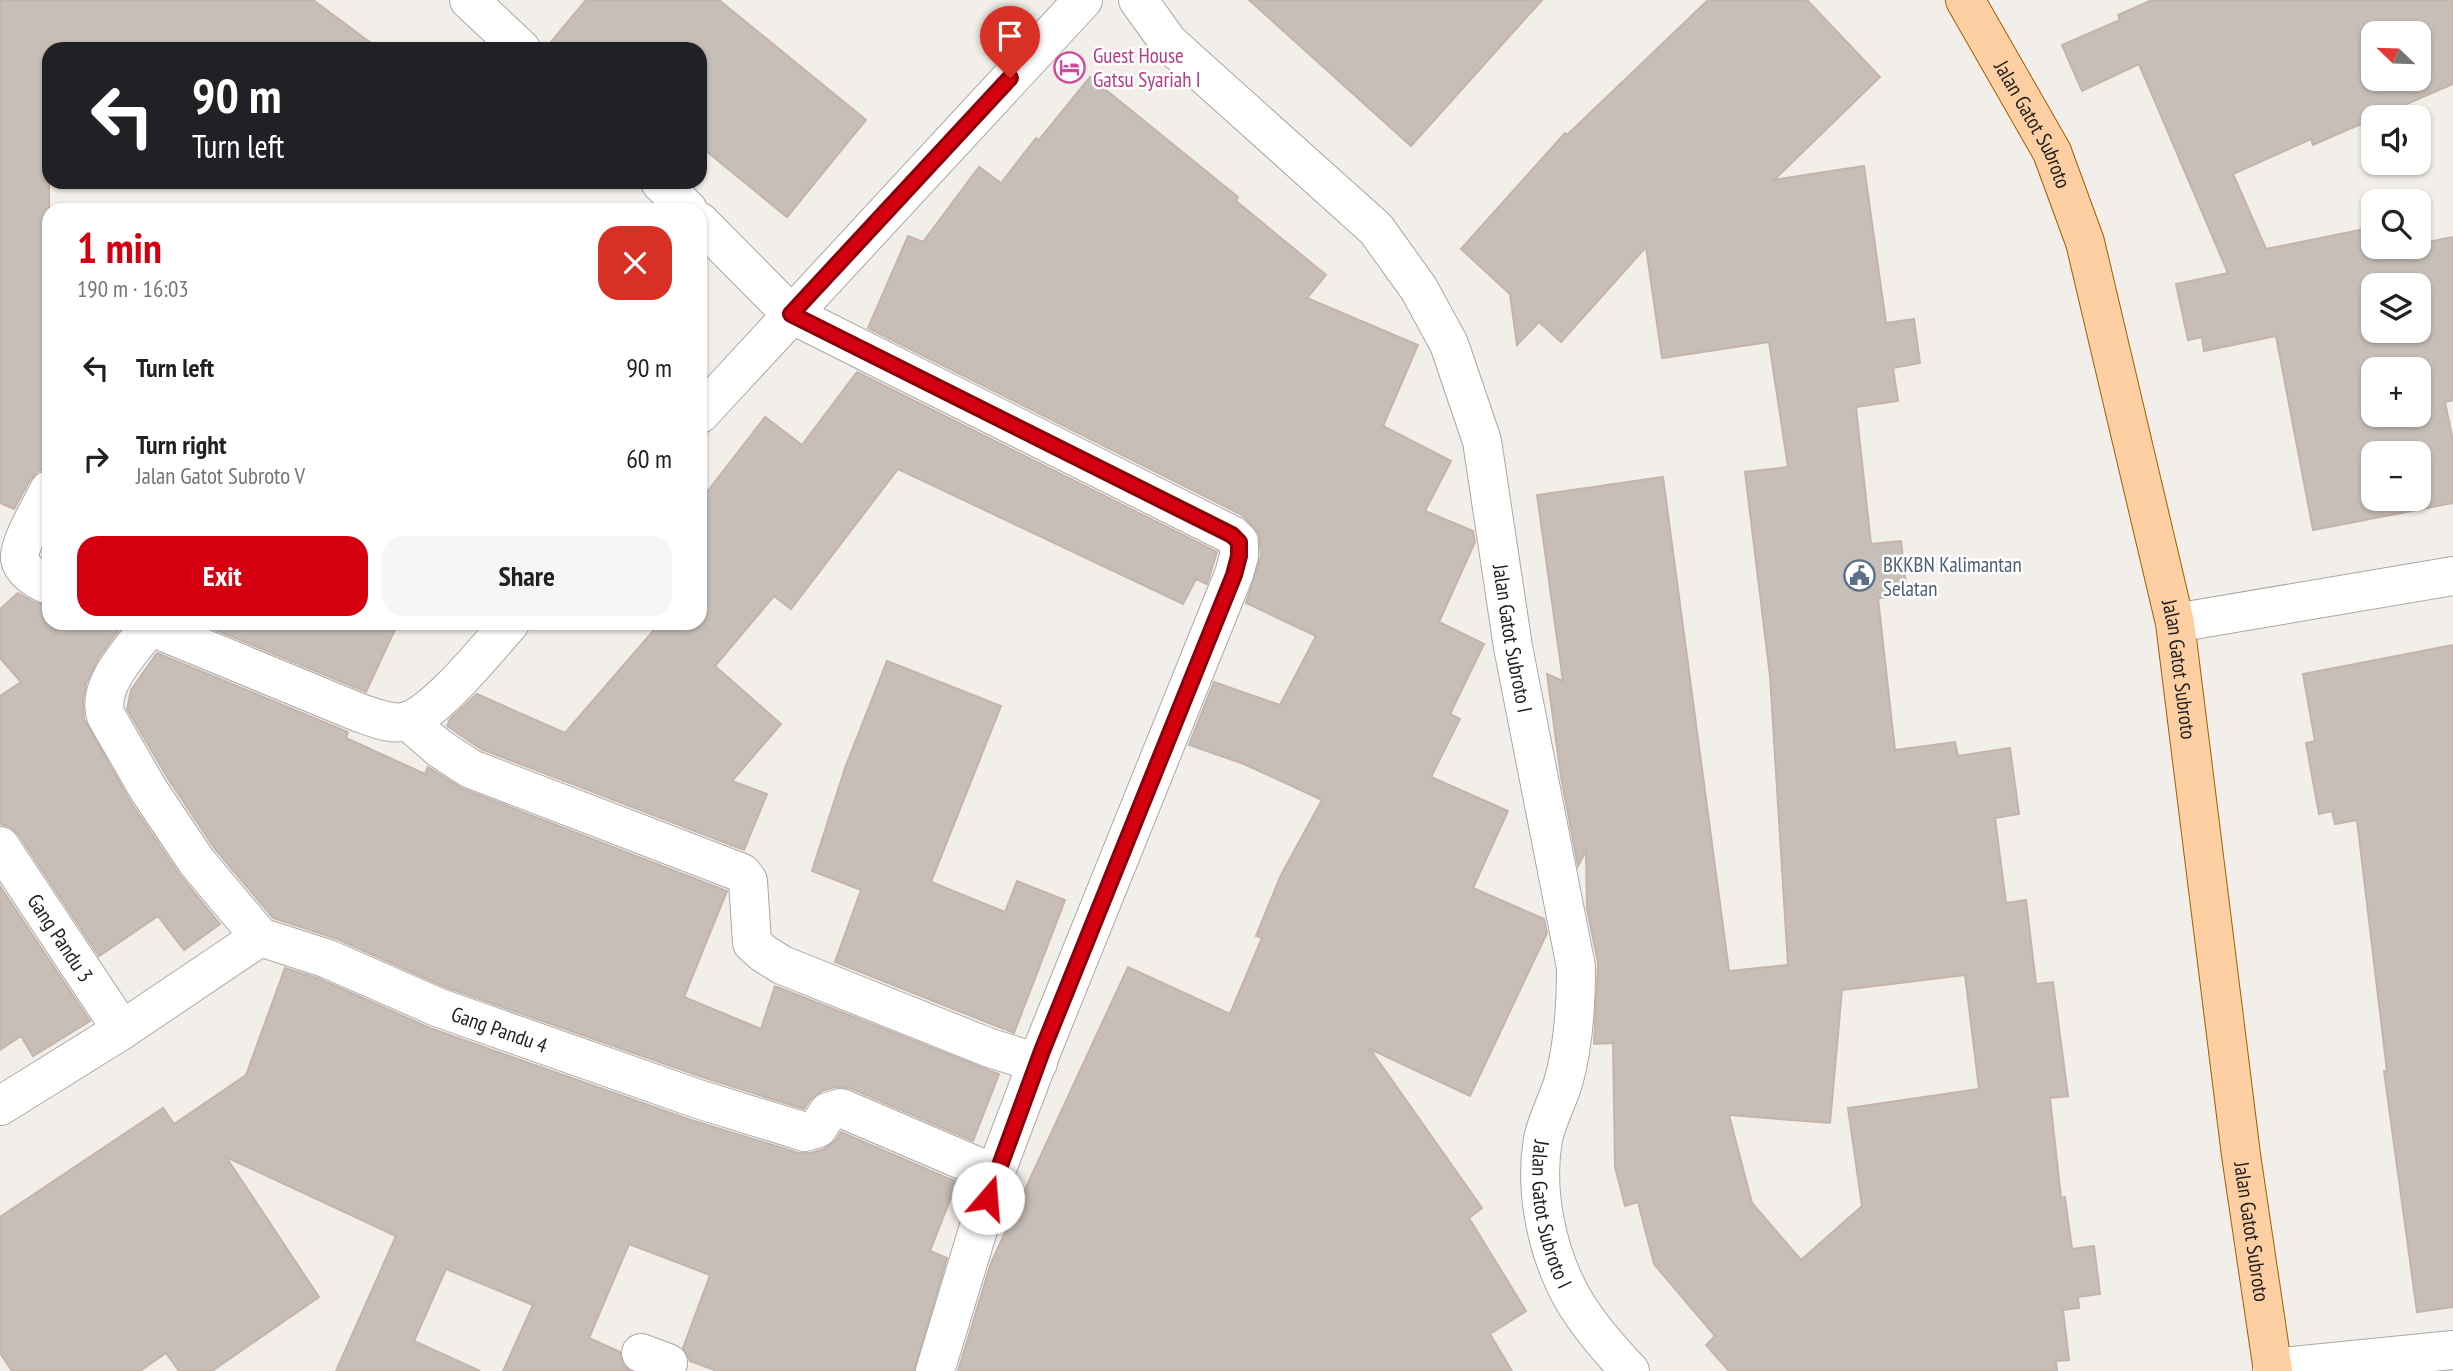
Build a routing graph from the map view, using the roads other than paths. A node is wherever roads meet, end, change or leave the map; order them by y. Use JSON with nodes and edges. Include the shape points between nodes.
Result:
{"nodes":[{"id":1,"x":469,"y":0,"type":"edge"},
{"id":2,"x":1083,"y":0,"type":"edge"},
{"id":3,"x":1138,"y":0,"type":"edge"},
{"id":4,"x":1965,"y":0,"type":"edge"},
{"id":5,"x":514,"y":42,"type":"edge"},
{"id":6,"x":667,"y":189,"type":"edge"},
{"id":7,"x":681,"y":203,"type":"edge"},
{"id":8,"x":707,"y":229,"type":"edge"},
{"id":9,"x":791,"y":314,"type":"junction"},
{"id":10,"x":707,"y":406,"type":"edge"},
{"id":11,"x":42,"y":505,"type":"edge"},
{"id":12,"x":2453,"y":576,"type":"edge"},
{"id":13,"x":42,"y":580,"type":"edge"},
{"id":14,"x":2175,"y":623,"type":"junction"},
{"id":15,"x":143,"y":630,"type":"edge"},
{"id":16,"x":158,"y":630,"type":"edge"},
{"id":17,"x":504,"y":630,"type":"edge"},
{"id":18,"x":398,"y":721,"type":"junction"},
{"id":19,"x":0,"y":846,"type":"edge"},
{"id":20,"x":260,"y":937,"type":"junction"},
{"id":21,"x":122,"y":1030,"type":"junction"},
{"id":22,"x":1038,"y":1063,"type":"junction"},
{"id":23,"x":0,"y":1106,"type":"edge"},
{"id":24,"x":995,"y":1174,"type":"junction"},
{"id":25,"x":2453,"y":1350,"type":"edge"},
{"id":26,"x":2272,"y":1370,"type":"edge"},
{"id":27,"x":935,"y":1371,"type":"edge"},
{"id":28,"x":1630,"y":1371,"type":"edge"}],
"edges":[{"from":1,"to":5,"type":"street"},
{"from":2,"to":9,"type":"street"},
{"from":3,"to":28,"type":"street","name":"Jalan Gatot Subroto I","via":[[1169,43],[1376,229],[1419,289],[1449,344],[1482,441],[1513,647],[1576,967],[1571,1044],[1544,1138],[1539,1188],[1552,1252],[1574,1300]]},
{"from":4,"to":14,"type":"main road","name":"Jalan Gatot Subroto","via":[[2052,152],[2085,242]]},
{"from":6,"to":7,"type":"street"},
{"from":8,"to":9,"type":"street"},
{"from":9,"to":10,"type":"street"},
{"from":9,"to":22,"type":"street","via":[[1239,542],[1234,575]]},
{"from":11,"to":13,"type":"street","via":[[20,560]]},
{"from":12,"to":14,"type":"street"},
{"from":14,"to":26,"type":"main road","name":"Jalan Gatot Subroto"},
{"from":15,"to":20,"type":"street","via":[[103,695],[106,716],[197,862]]},
{"from":16,"to":18,"type":"street","via":[[360,713]]},
{"from":17,"to":18,"type":"street","via":[[434,704]]},
{"from":18,"to":22,"type":"street","via":[[471,769],[742,873],[748,881],[752,943],[782,965]]},
{"from":19,"to":21,"type":"street","name":"Gang Pandu 3"},
{"from":20,"to":21,"type":"street"},
{"from":20,"to":24,"type":"street","name":"Gang Pandu 4","via":[[328,960],[437,1007],[741,1113],[805,1132],[818,1128],[828,1112],[841,1108]]},
{"from":21,"to":23,"type":"street"},
{"from":22,"to":24,"type":"street"},
{"from":24,"to":27,"type":"street"},
{"from":25,"to":26,"type":"street"}]}
